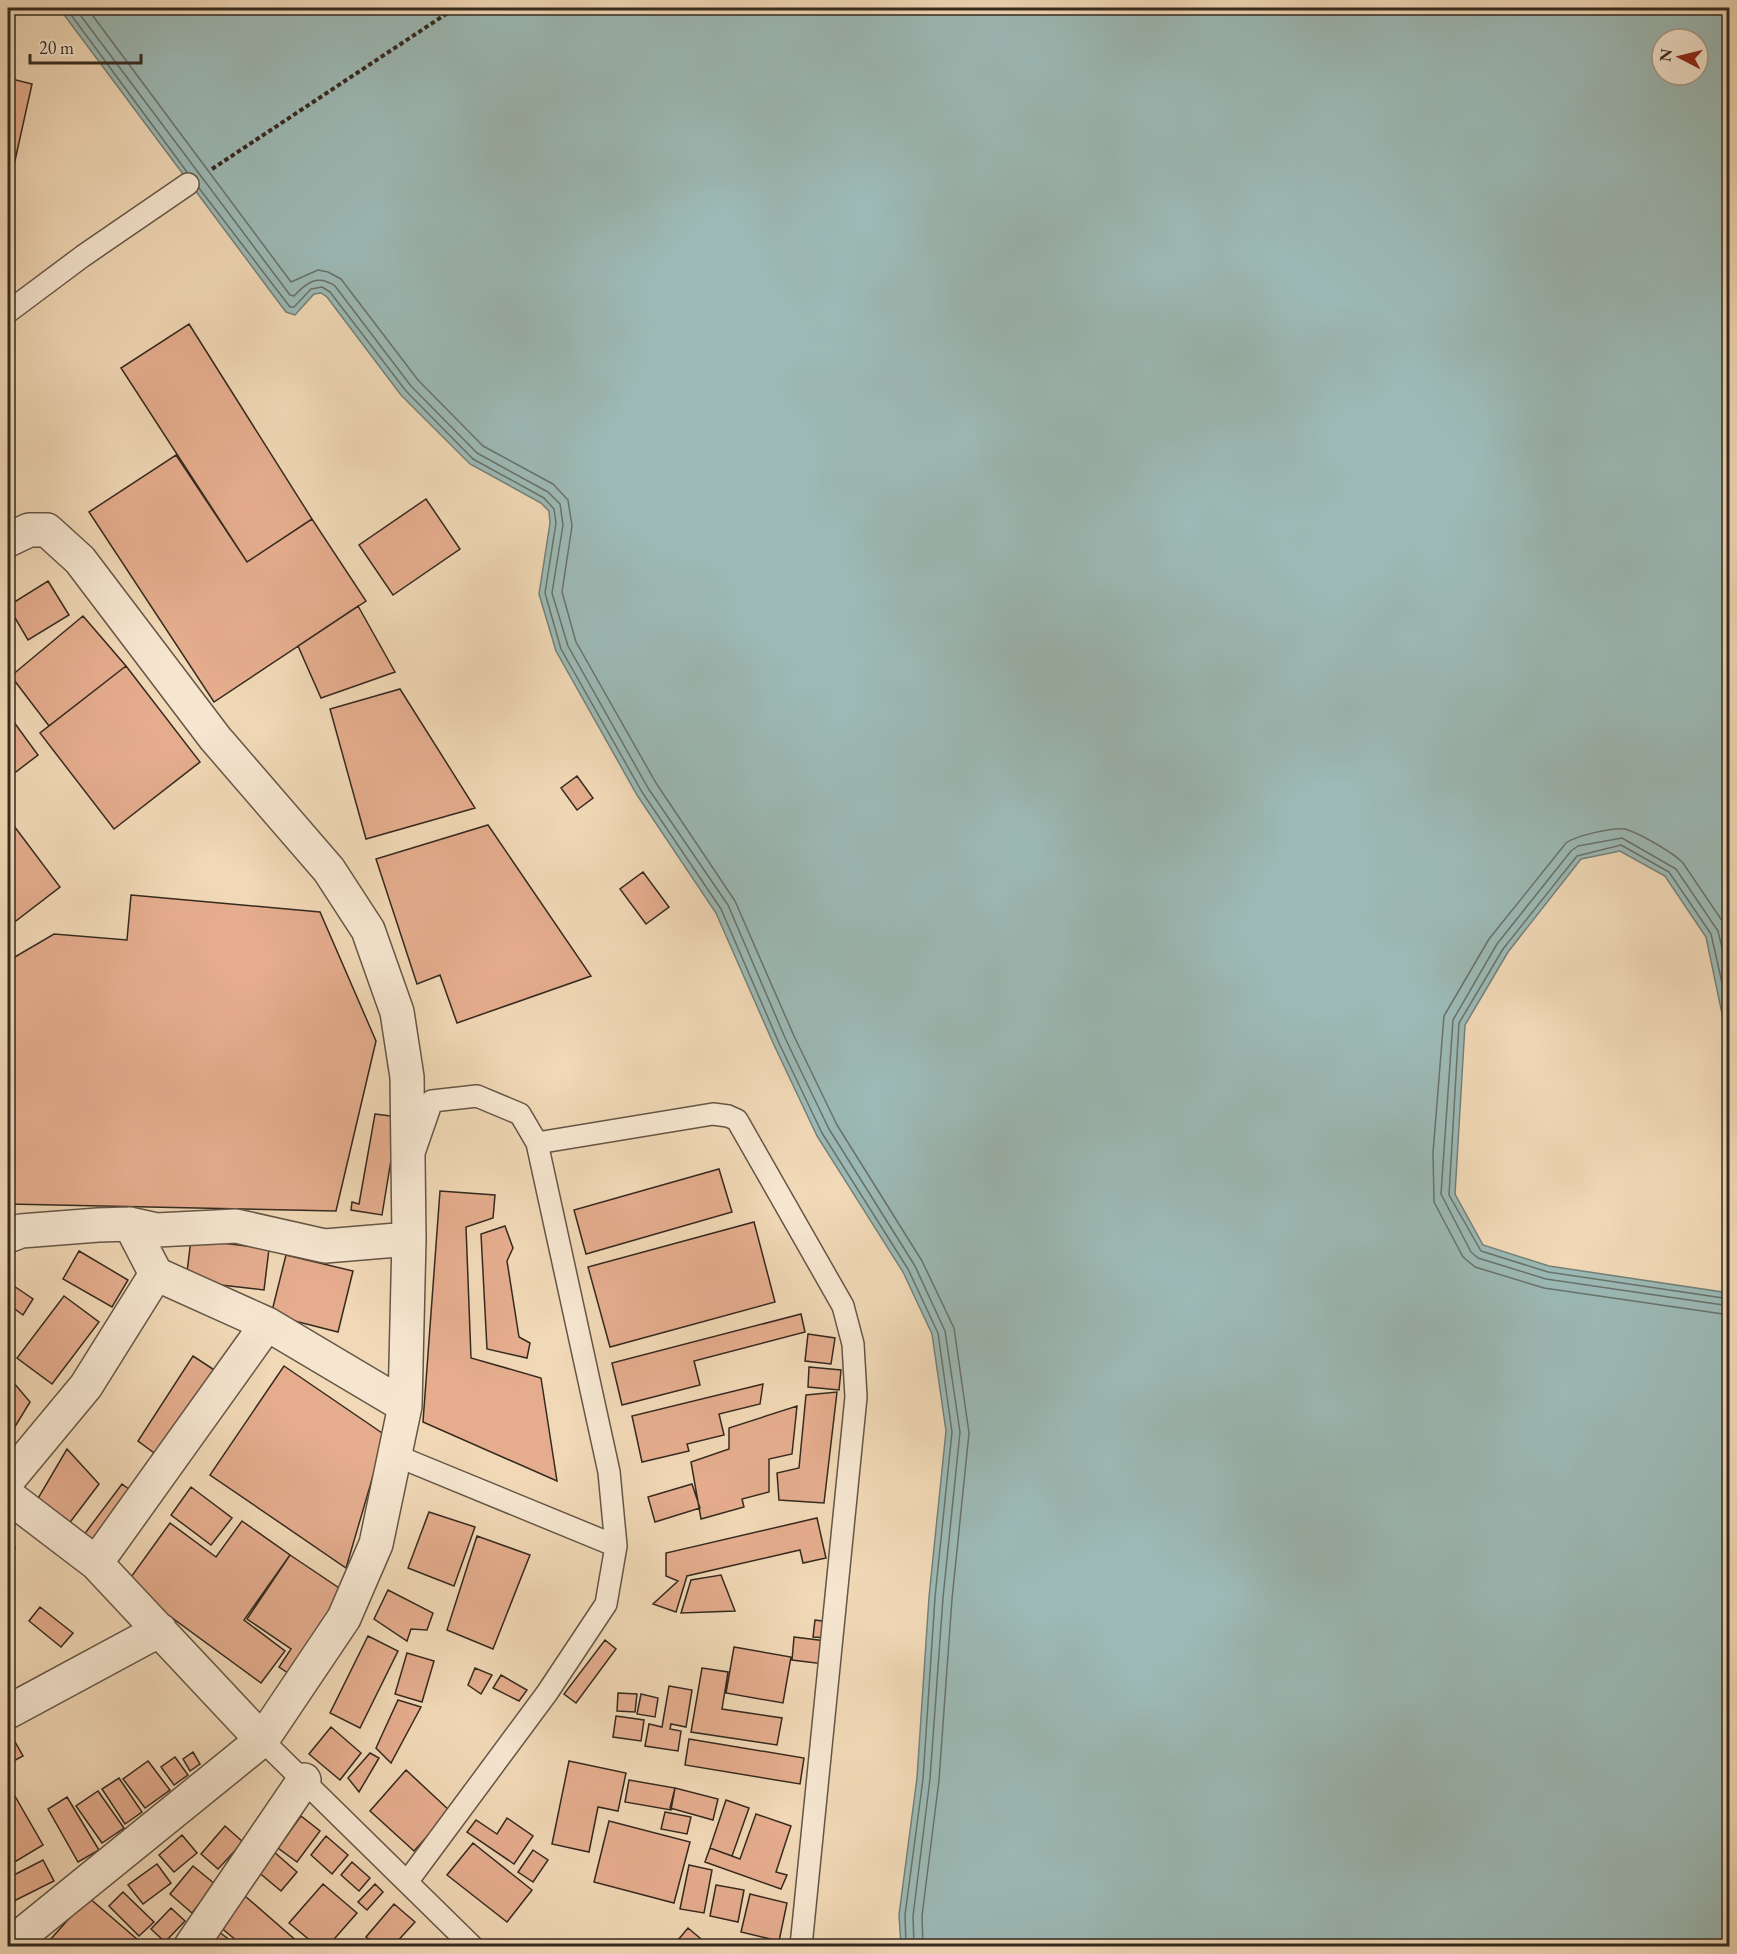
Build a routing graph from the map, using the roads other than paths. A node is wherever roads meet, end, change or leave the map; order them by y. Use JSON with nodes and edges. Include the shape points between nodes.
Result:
{"nodes":[{"id":1,"x":188,"y":184,"type":"road end"},
{"id":2,"x":8,"y":312,"type":"edge"},
{"id":3,"x":8,"y":540,"type":"edge"},
{"id":4,"x":537,"y":1143,"type":"junction"},
{"id":5,"x":408,"y":1171,"type":"junction"},
{"id":6,"x":130,"y":1224,"type":"junction"},
{"id":7,"x":8,"y":1236,"type":"edge"},
{"id":8,"x":409,"y":1239,"type":"junction"},
{"id":9,"x":156,"y":1274,"type":"junction"},
{"id":10,"x":267,"y":1324,"type":"junction"},
{"id":11,"x":405,"y":1406,"type":"junction"},
{"id":12,"x":397,"y":1456,"type":"junction"},
{"id":13,"x":8,"y":1480,"type":"edge"},
{"id":14,"x":8,"y":1496,"type":"edge"},
{"id":15,"x":616,"y":1546,"type":"junction"},
{"id":16,"x":96,"y":1563,"type":"junction"},
{"id":17,"x":160,"y":1630,"type":"junction"},
{"id":18,"x":8,"y":1712,"type":"edge"},
{"id":19,"x":262,"y":1740,"type":"junction"},
{"id":20,"x":304,"y":1780,"type":"junction"},
{"id":21,"x":407,"y":1882,"type":"junction"},
{"id":22,"x":8,"y":1946,"type":"edge"},
{"id":23,"x":190,"y":1947,"type":"edge"},
{"id":24,"x":472,"y":1947,"type":"edge"},
{"id":25,"x":801,"y":1947,"type":"edge"}],
"edges":[{"from":1,"to":2,"type":"lane"},
{"from":3,"to":5,"type":"street","via":[[29,530],[47,531],[80,560],[215,738],[328,870],[368,930],[397,1012],[407,1077]]},
{"from":4,"to":5,"type":"lane","via":[[520,1114],[477,1096],[432,1101]]},
{"from":4,"to":15,"type":"lane","via":[[609,1472]]},
{"from":4,"to":25,"type":"lane","via":[[713,1114],[737,1120],[843,1306],[853,1344],[856,1397]]},
{"from":5,"to":8,"type":"street"},
{"from":6,"to":7,"type":"street"},
{"from":6,"to":8,"type":"street","via":[[157,1230],[236,1226],[325,1246]]},
{"from":6,"to":9,"type":"street"},
{"from":8,"to":11,"type":"street"},
{"from":9,"to":10,"type":"street"},
{"from":9,"to":13,"type":"street","via":[[86,1386]]},
{"from":10,"to":11,"type":"street"},
{"from":10,"to":16,"type":"street"},
{"from":11,"to":12,"type":"street"},
{"from":12,"to":15,"type":"lane"},
{"from":12,"to":19,"type":"street","via":[[376,1544],[344,1618]]},
{"from":14,"to":16,"type":"street"},
{"from":15,"to":21,"type":"lane","via":[[606,1604],[547,1693]]},
{"from":16,"to":17,"type":"street"},
{"from":17,"to":18,"type":"street"},
{"from":17,"to":19,"type":"street"},
{"from":19,"to":20,"type":"lane"},
{"from":19,"to":22,"type":"street"},
{"from":20,"to":21,"type":"lane"},
{"from":20,"to":23,"type":"street"},
{"from":21,"to":24,"type":"lane"}]}
